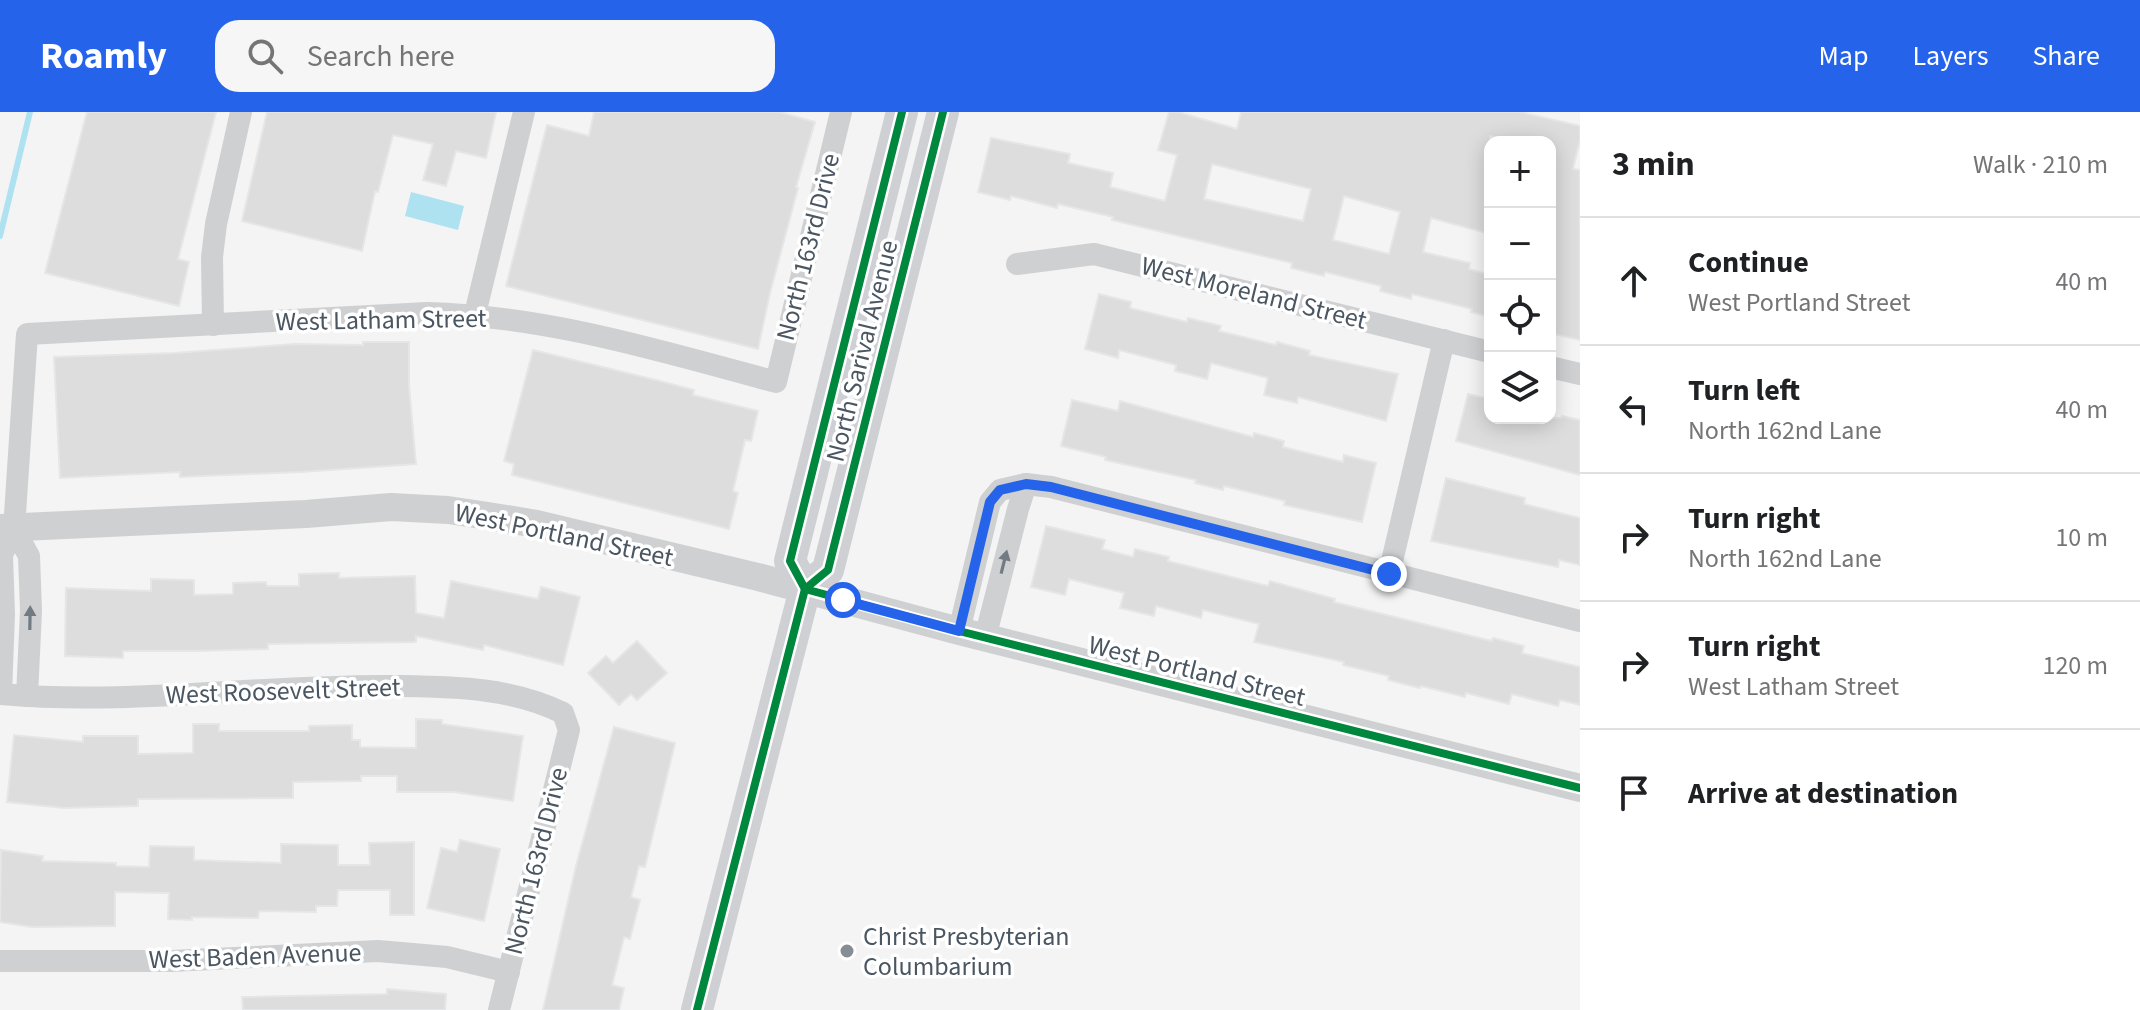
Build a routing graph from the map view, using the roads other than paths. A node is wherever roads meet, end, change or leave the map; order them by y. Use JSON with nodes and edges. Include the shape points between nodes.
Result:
{"nodes":[{"id":1,"x":241,"y":112,"type":"edge"},
{"id":2,"x":524,"y":112,"type":"edge"},
{"id":3,"x":841,"y":112,"type":"edge"},
{"id":4,"x":902,"y":112,"type":"edge"},
{"id":5,"x":928,"y":112,"type":"edge"},
{"id":6,"x":943,"y":112,"type":"edge"},
{"id":7,"x":921,"y":198,"type":"junction"},
{"id":8,"x":1017,"y":264,"type":"dead end"},
{"id":9,"x":475,"y":314,"type":"junction"},
{"id":10,"x":213,"y":325,"type":"junction"},
{"id":11,"x":1444,"y":340,"type":"junction"},
{"id":12,"x":1484,"y":350,"type":"edge"},
{"id":13,"x":1556,"y":368,"type":"edge"},
{"id":14,"x":1580,"y":374,"type":"edge"},
{"id":15,"x":776,"y":382,"type":"joint"},
{"id":16,"x":7,"y":528,"type":"edge"},
{"id":17,"x":1389,"y":574,"type":"junction"},
{"id":18,"x":805,"y":589,"type":"junction"},
{"id":19,"x":1580,"y":621,"type":"edge"},
{"id":20,"x":972,"y":634,"type":"junction"},
{"id":21,"x":1,"y":694,"type":"edge"},
{"id":22,"x":27,"y":696,"type":"junction"},
{"id":23,"x":563,"y":713,"type":"joint"},
{"id":24,"x":1580,"y":788,"type":"edge"},
{"id":25,"x":0,"y":961,"type":"edge"},
{"id":26,"x":509,"y":972,"type":"junction"},
{"id":27,"x":499,"y":1010,"type":"edge"},
{"id":28,"x":697,"y":1010,"type":"edge"}],
"edges":[{"from":1,"to":10,"type":"street","via":[[216,224]]},
{"from":2,"to":9,"type":"street"},
{"from":3,"to":15,"type":"street","name":"North 163rd Drive"},
{"from":4,"to":18,"type":"main road","name":"North Sarival Avenue","via":[[790,561]]},
{"from":5,"to":7,"type":"main road"},
{"from":6,"to":7,"type":"main road","name":"North Sarival Avenue"},
{"from":7,"to":18,"type":"main road","name":"North Sarival Avenue","via":[[828,570]]},
{"from":8,"to":11,"type":"street","name":"West Moreland Street","via":[[1094,254]]},
{"from":9,"to":10,"type":"street","name":"West Latham Street"},
{"from":9,"to":15,"type":"street","name":"West Latham Street","via":[[580,331]]},
{"from":10,"to":16,"type":"street","name":"West Latham Street","via":[[27,334]]},
{"from":11,"to":12,"type":"street","name":"West Moreland Street"},
{"from":11,"to":17,"type":"street"},
{"from":13,"to":14,"type":"street"},
{"from":16,"to":18,"type":"street","name":"West Portland Street","via":[[391,507],[448,510],[537,524]]},
{"from":16,"to":21,"type":"street","via":[[2,555]]},
{"from":22,"to":16,"type":"street","one_way":true,"via":[[29,556]]},
{"from":17,"to":19,"type":"street"},
{"from":17,"to":20,"type":"street","via":[[1026,484]]},
{"from":18,"to":20,"type":"street","name":"West Portland Street"},
{"from":18,"to":28,"type":"main road","name":"North Sarival Avenue"},
{"from":20,"to":24,"type":"street","name":"West Portland Street"},
{"from":21,"to":22,"type":"street","name":"West Roosevelt Street"},
{"from":22,"to":23,"type":"street","name":"West Roosevelt Street","via":[[340,685],[479,688],[544,703]]},
{"from":23,"to":26,"type":"street","name":"North 163rd Drive","via":[[569,730]]},
{"from":25,"to":26,"type":"street","name":"West Baden Avenue","via":[[171,961],[378,951],[447,957]]},
{"from":26,"to":27,"type":"street","name":"North 163rd Drive"}]}
